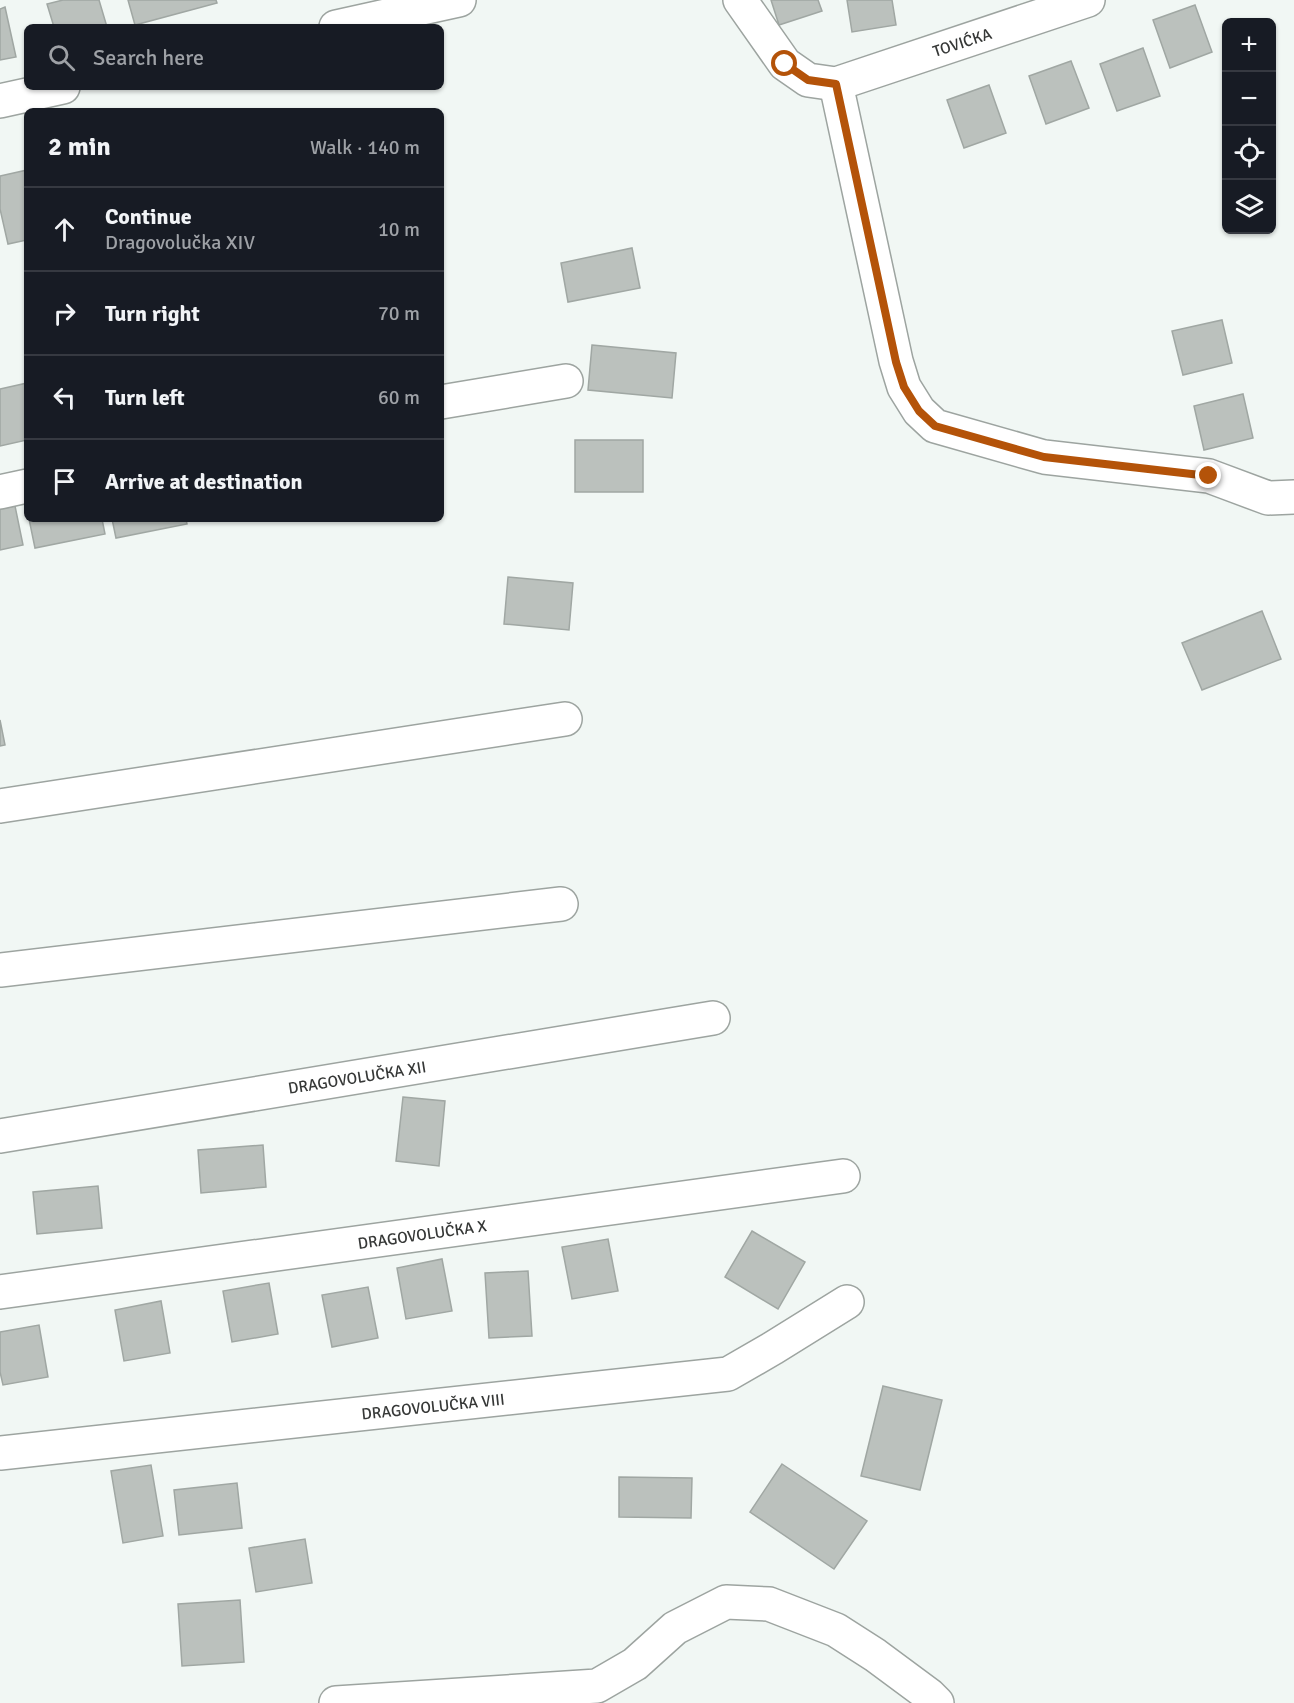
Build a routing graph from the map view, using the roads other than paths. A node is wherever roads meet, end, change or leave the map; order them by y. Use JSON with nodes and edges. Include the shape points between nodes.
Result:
{"nodes":[{"id":1,"x":459,"y":0,"type":"edge"},
{"id":2,"x":740,"y":0,"type":"edge"},
{"id":3,"x":1088,"y":0,"type":"edge"},
{"id":4,"x":350,"y":24,"type":"edge"},
{"id":5,"x":836,"y":84,"type":"junction"},
{"id":6,"x":50,"y":90,"type":"edge"},
{"id":7,"x":0,"y":101,"type":"edge"},
{"id":8,"x":566,"y":381,"type":"dead end"},
{"id":9,"x":444,"y":401,"type":"edge"},
{"id":10,"x":24,"y":487,"type":"edge"},
{"id":11,"x":0,"y":492,"type":"edge"},
{"id":12,"x":1294,"y":497,"type":"edge"},
{"id":13,"x":565,"y":719,"type":"dead end"},
{"id":14,"x":0,"y":806,"type":"edge"},
{"id":15,"x":561,"y":904,"type":"dead end"},
{"id":16,"x":0,"y":970,"type":"edge"},
{"id":17,"x":713,"y":1018,"type":"dead end"},
{"id":18,"x":0,"y":1136,"type":"edge"},
{"id":19,"x":843,"y":1176,"type":"dead end"},
{"id":20,"x":0,"y":1292,"type":"edge"},
{"id":21,"x":847,"y":1302,"type":"dead end"},
{"id":22,"x":0,"y":1453,"type":"edge"},
{"id":23,"x":336,"y":1703,"type":"edge"},
{"id":24,"x":937,"y":1703,"type":"edge"}],
"edges":[{"from":1,"to":4,"type":"street"},
{"from":2,"to":5,"type":"street","via":[[785,64],[808,80]]},
{"from":3,"to":5,"type":"street","name":"TOVIĆKA"},
{"from":5,"to":12,"type":"street","via":[[896,362],[904,387],[919,411],[935,426],[1044,457],[1209,476],[1268,498]]},
{"from":6,"to":7,"type":"street"},
{"from":8,"to":9,"type":"street"},
{"from":10,"to":11,"type":"street"},
{"from":13,"to":14,"type":"street"},
{"from":15,"to":16,"type":"street"},
{"from":17,"to":18,"type":"street","name":"DRAGOVOLUČKA XII"},
{"from":19,"to":20,"type":"street","name":"DRAGOVOLUČKA X"},
{"from":21,"to":22,"type":"street","name":"DRAGOVOLUČKA VIII","via":[[728,1374]]},
{"from":23,"to":24,"type":"street","via":[[597,1686],[635,1664],[675,1628],[726,1602],[769,1604],[836,1630]]}]}
